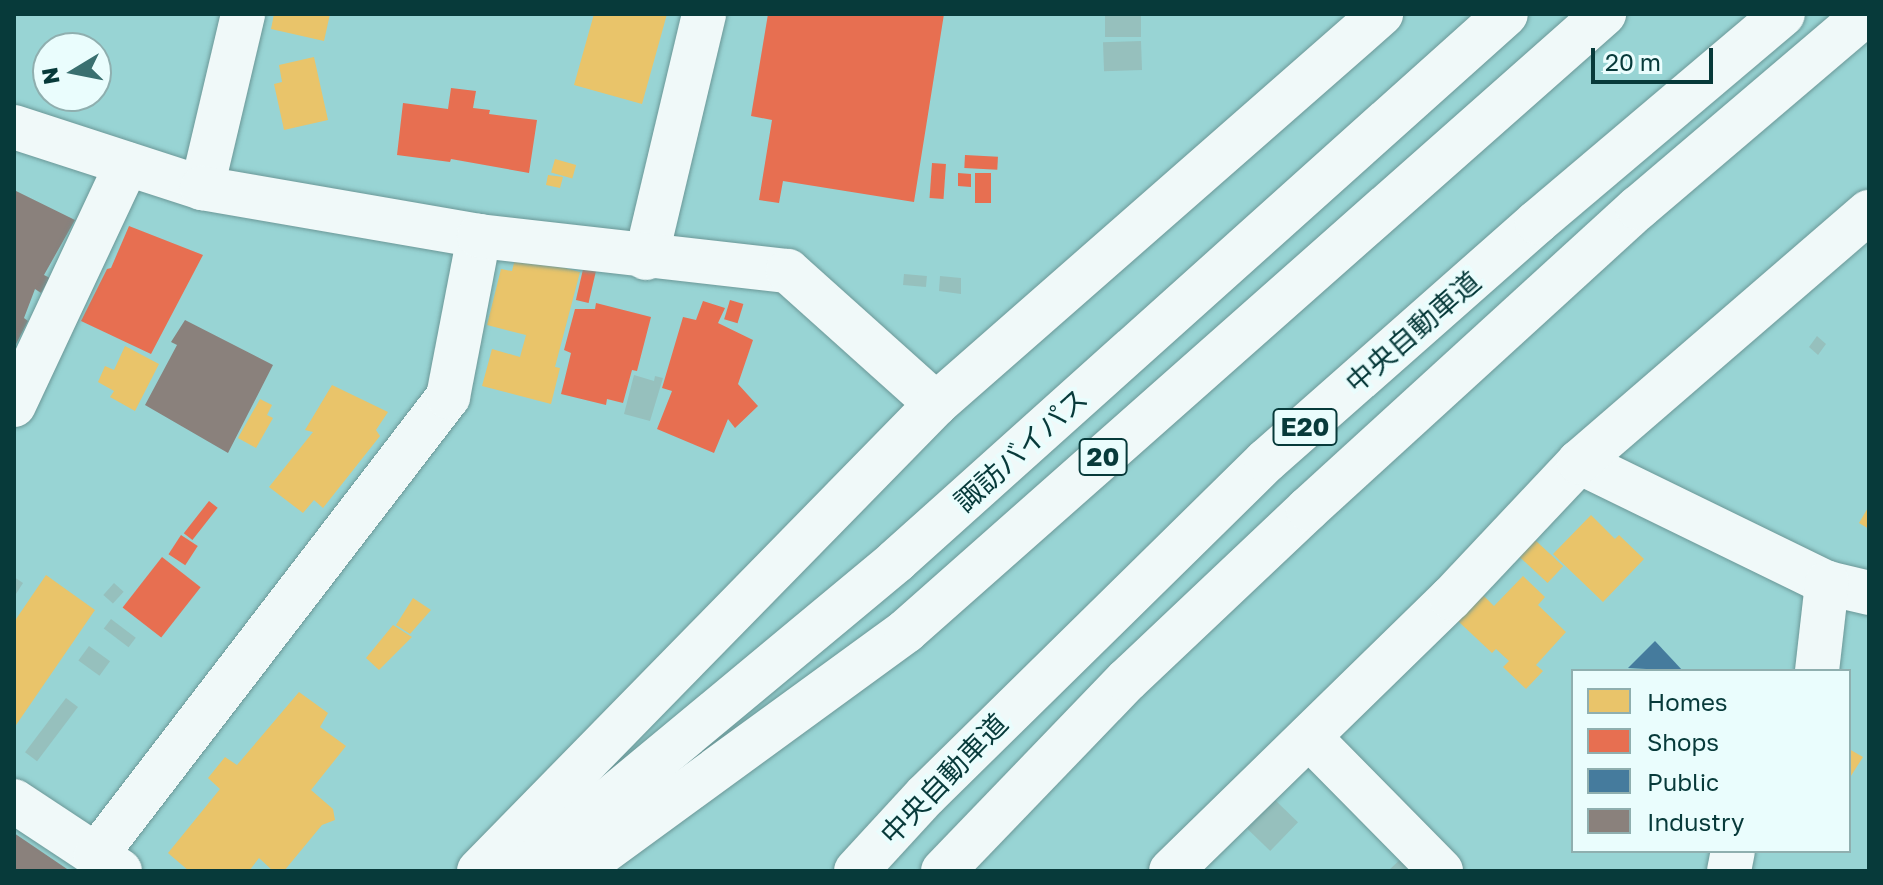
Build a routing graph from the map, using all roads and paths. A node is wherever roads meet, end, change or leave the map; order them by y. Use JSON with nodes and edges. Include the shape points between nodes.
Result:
{"nodes":[{"id":1,"x":243,"y":14,"type":"edge"},
{"id":2,"x":704,"y":14,"type":"edge"},
{"id":3,"x":1381,"y":14,"type":"edge"},
{"id":4,"x":1506,"y":14,"type":"edge"},
{"id":5,"x":1532,"y":14,"type":"edge"},
{"id":6,"x":1604,"y":14,"type":"edge"},
{"id":7,"x":1783,"y":14,"type":"edge"},
{"id":8,"x":1866,"y":14,"type":"edge"},
{"id":9,"x":14,"y":127,"type":"edge"},
{"id":10,"x":127,"y":164,"type":"junction"},
{"id":11,"x":202,"y":188,"type":"junction"},
{"id":12,"x":1869,"y":212,"type":"edge"},
{"id":13,"x":479,"y":236,"type":"junction"},
{"id":14,"x":646,"y":258,"type":"junction"},
{"id":15,"x":936,"y":404,"type":"junction"},
{"id":16,"x":14,"y":405,"type":"edge"},
{"id":17,"x":1579,"y":462,"type":"junction"},
{"id":18,"x":1827,"y":583,"type":"junction"},
{"id":19,"x":1869,"y":593,"type":"edge"},
{"id":20,"x":1817,"y":669,"type":"edge"},
{"id":21,"x":1309,"y":737,"type":"junction"},
{"id":22,"x":14,"y":801,"type":"edge"},
{"id":23,"x":108,"y":863,"type":"edge"},
{"id":24,"x":479,"y":871,"type":"edge"},
{"id":25,"x":523,"y":871,"type":"edge"},
{"id":26,"x":555,"y":871,"type":"edge"},
{"id":27,"x":577,"y":871,"type":"edge"},
{"id":28,"x":856,"y":871,"type":"edge"},
{"id":29,"x":943,"y":871,"type":"edge"},
{"id":30,"x":1171,"y":871,"type":"edge"},
{"id":31,"x":1441,"y":871,"type":"edge"}],
"edges":[{"from":1,"to":11,"type":"main road"},
{"from":2,"to":14,"type":"main road"},
{"from":3,"to":15,"type":"main road"},
{"from":4,"to":25,"type":"main road","name":"諏訪バイパス","number":"20","via":[[896,561]]},
{"from":5,"to":26,"type":"main road","name":"諏訪バイパス","number":"20","via":[[906,576]]},
{"from":6,"to":27,"type":"main road","number":"20","via":[[906,631]]},
{"from":7,"to":28,"type":"main road","name":"中央自動車道","number":"E20","via":[[1266,461],[948,773]]},
{"from":8,"to":29,"type":"main road","name":"中央自動車道","number":"E20","via":[[1638,208],[1308,509],[1127,680]]},
{"from":9,"to":10,"type":"main road"},
{"from":10,"to":11,"type":"main road"},
{"from":10,"to":16,"type":"main road"},
{"from":11,"to":13,"type":"main road"},
{"from":12,"to":17,"type":"main road"},
{"from":13,"to":14,"type":"main road"},
{"from":13,"to":23,"type":"main road","via":[[448,397]]},
{"from":14,"to":15,"type":"main road","via":[[788,271]]},
{"from":15,"to":24,"type":"main road"},
{"from":17,"to":18,"type":"main road"},
{"from":17,"to":21,"type":"main road"},
{"from":18,"to":19,"type":"main road"},
{"from":18,"to":20,"type":"main road"},
{"from":21,"to":30,"type":"main road"},
{"from":21,"to":31,"type":"main road"},
{"from":22,"to":23,"type":"main road"}]}
